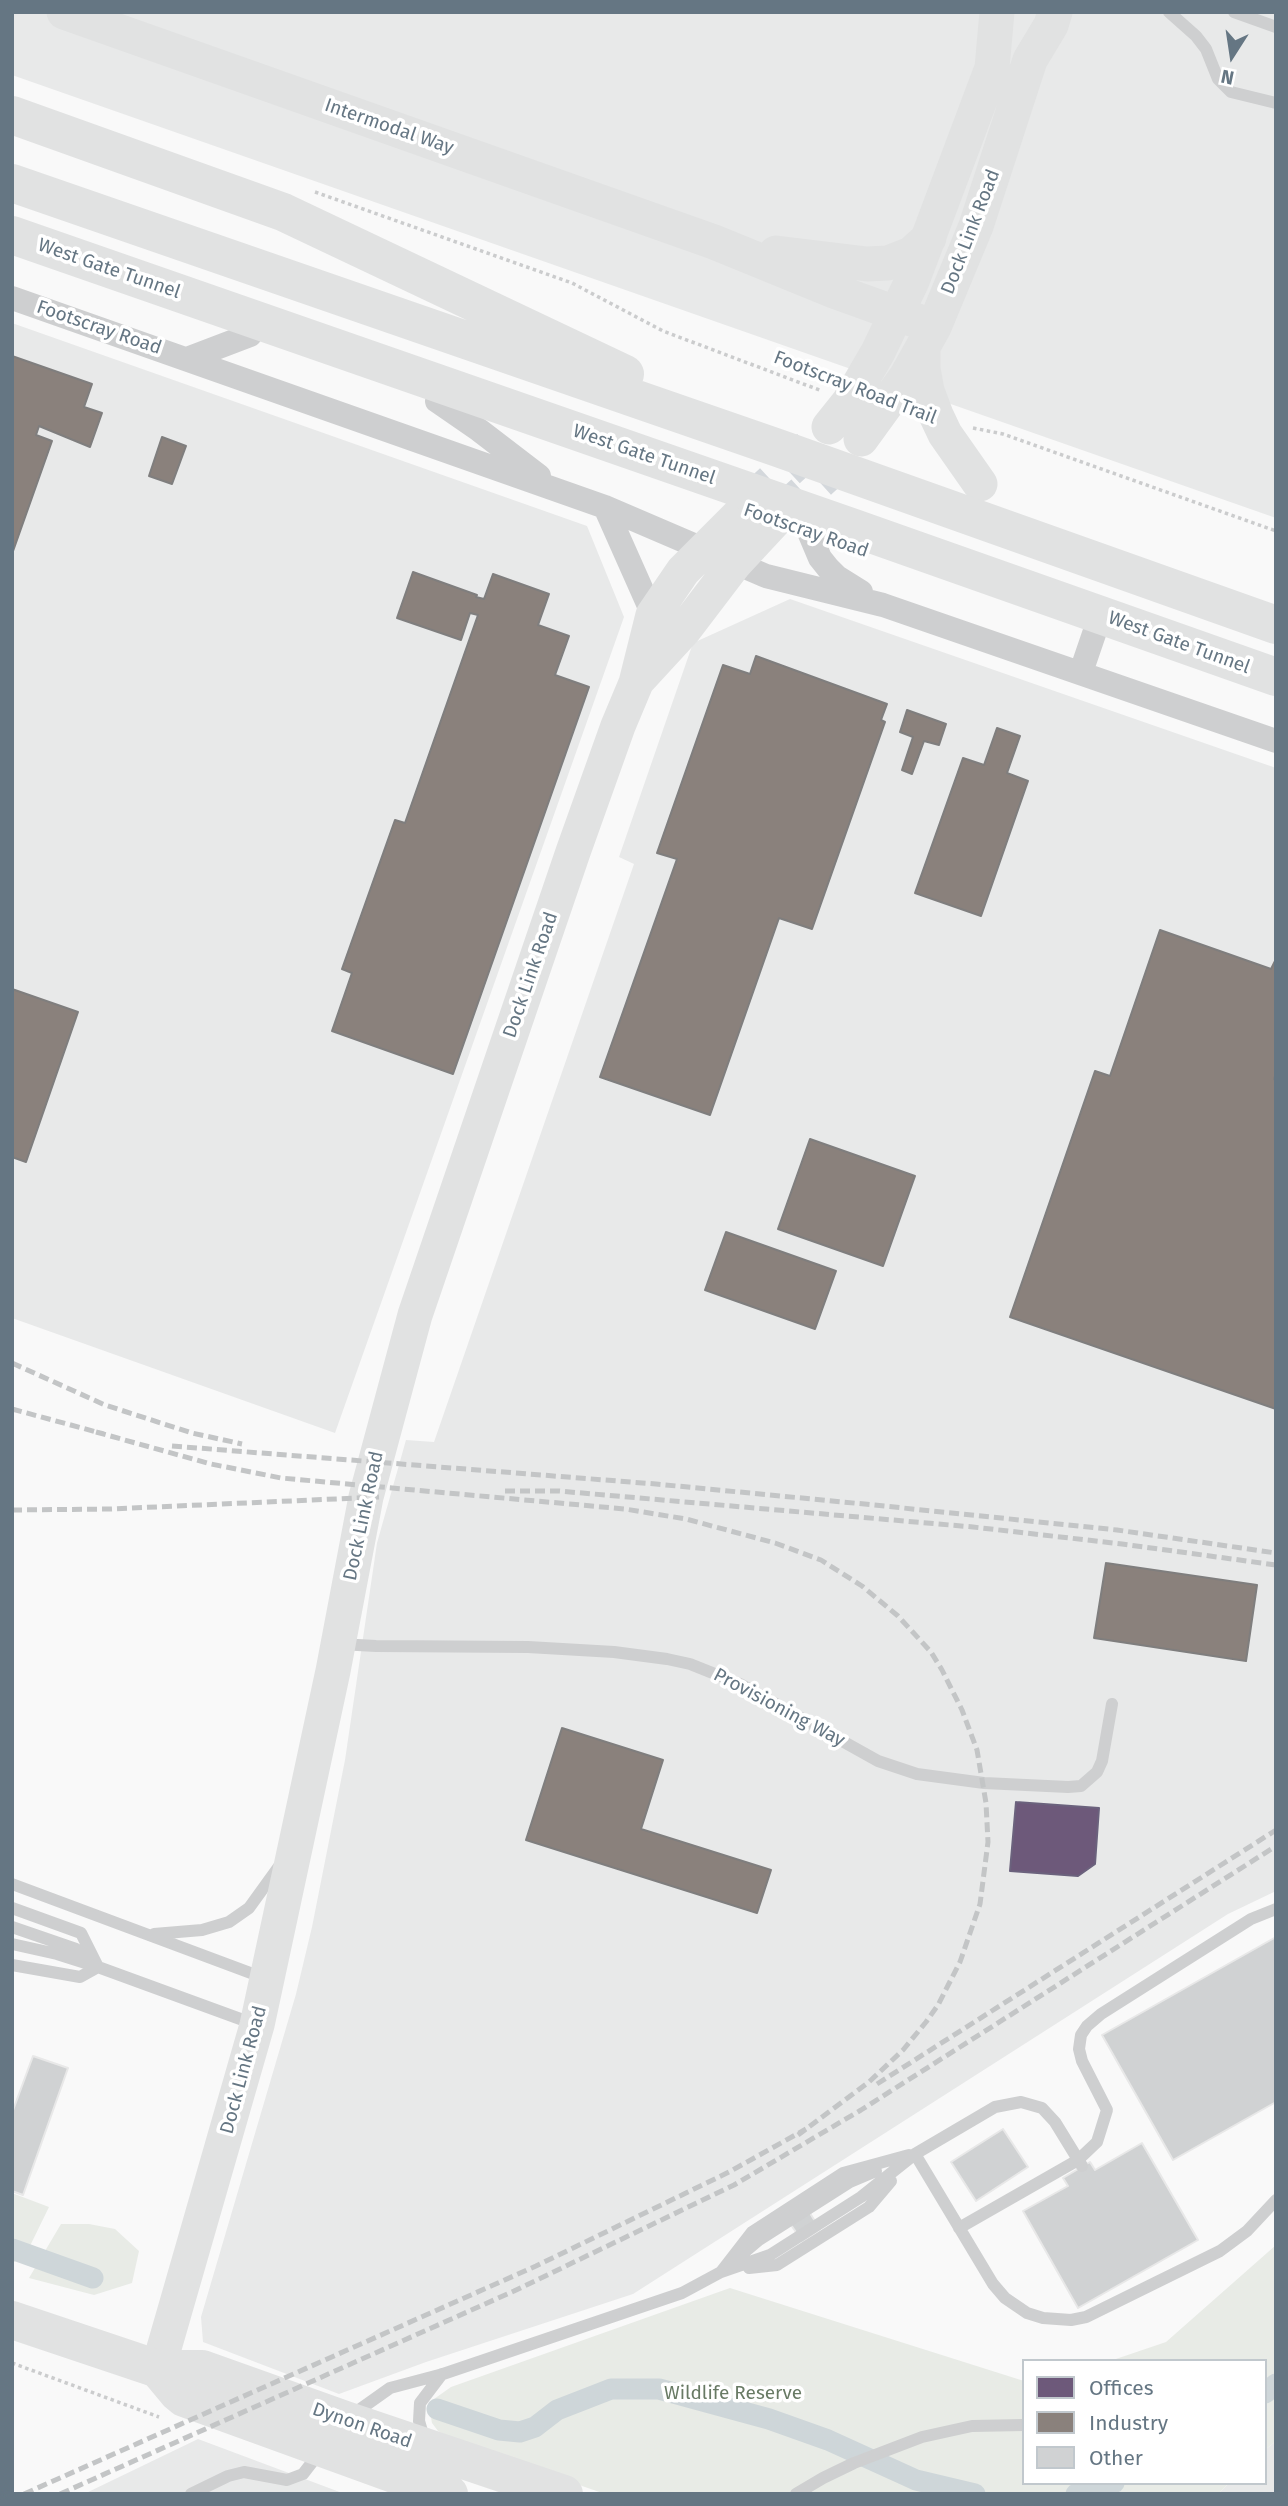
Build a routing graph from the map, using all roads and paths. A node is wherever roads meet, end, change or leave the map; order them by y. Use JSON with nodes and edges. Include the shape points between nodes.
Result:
{"nodes":[{"id":1,"x":64,"y":12,"type":"edge"},
{"id":2,"x":997,"y":12,"type":"edge"},
{"id":3,"x":1055,"y":12,"type":"edge"},
{"id":4,"x":1169,"y":12,"type":"edge"},
{"id":5,"x":1234,"y":12,"type":"edge"},
{"id":6,"x":1276,"y":27,"type":"edge"},
{"id":7,"x":1276,"y":103,"type":"edge"},
{"id":8,"x":12,"y":115,"type":"edge"},
{"id":9,"x":12,"y":183,"type":"edge"},
{"id":10,"x":12,"y":235,"type":"edge"},
{"id":11,"x":929,"y":238,"type":"junction"},
{"id":12,"x":714,"y":242,"type":"junction"},
{"id":13,"x":12,"y":251,"type":"edge"},
{"id":14,"x":589,"y":292,"type":"dead end"},
{"id":15,"x":12,"y":298,"type":"edge"},
{"id":16,"x":897,"y":314,"type":"junction"},
{"id":17,"x":250,"y":335,"type":"junction"},
{"id":18,"x":929,"y":337,"type":"junction"},
{"id":19,"x":187,"y":359,"type":"junction"},
{"id":20,"x":437,"y":401,"type":"junction"},
{"id":21,"x":846,"y":422,"type":"junction"},
{"id":22,"x":946,"y":433,"type":"junction"},
{"id":23,"x":778,"y":448,"type":"junction"},
{"id":24,"x":980,"y":484,"type":"dead end"},
{"id":25,"x":562,"y":492,"type":"junction"},
{"id":26,"x":605,"y":507,"type":"junction"},
{"id":27,"x":776,"y":519,"type":"junction"},
{"id":28,"x":1276,"y":531,"type":"edge"},
{"id":29,"x":703,"y":549,"type":"junction"},
{"id":30,"x":734,"y":563,"type":"junction"},
{"id":31,"x":883,"y":605,"type":"junction"},
{"id":32,"x":653,"y":615,"type":"junction"},
{"id":33,"x":1276,"y":625,"type":"edge"},
{"id":34,"x":1095,"y":632,"type":"junction"},
{"id":35,"x":1081,"y":672,"type":"junction"},
{"id":36,"x":1276,"y":677,"type":"edge"},
{"id":37,"x":636,"y":682,"type":"junction"},
{"id":38,"x":1276,"y":696,"type":"edge"},
{"id":39,"x":1276,"y":741,"type":"edge"},
{"id":40,"x":339,"y":1643,"type":"junction"},
{"id":41,"x":1112,"y":1704,"type":"dead end"},
{"id":42,"x":298,"y":1841,"type":"junction"},
{"id":43,"x":12,"y":1884,"type":"edge"},
{"id":44,"x":12,"y":1909,"type":"edge"},
{"id":45,"x":1276,"y":1909,"type":"edge"},
{"id":46,"x":12,"y":1927,"type":"edge"},
{"id":47,"x":150,"y":1934,"type":"junction"},
{"id":48,"x":12,"y":1944,"type":"edge"},
{"id":49,"x":12,"y":1965,"type":"edge"},
{"id":50,"x":98,"y":1967,"type":"junction"},
{"id":51,"x":267,"y":1980,"type":"junction"},
{"id":52,"x":257,"y":2025,"type":"junction"},
{"id":53,"x":915,"y":2154,"type":"junction"},
{"id":54,"x":1082,"y":2166,"type":"dead end"},
{"id":55,"x":1276,"y":2200,"type":"edge"},
{"id":56,"x":960,"y":2228,"type":"junction"},
{"id":57,"x":721,"y":2272,"type":"junction"},
{"id":58,"x":12,"y":2320,"type":"edge"},
{"id":59,"x":158,"y":2369,"type":"junction"},
{"id":60,"x":443,"y":2374,"type":"junction"},
{"id":61,"x":1022,"y":2425,"type":"edge"},
{"id":62,"x":334,"y":2435,"type":"junction"},
{"id":63,"x":428,"y":2448,"type":"junction"},
{"id":64,"x":191,"y":2494,"type":"edge"},
{"id":65,"x":449,"y":2494,"type":"edge"},
{"id":66,"x":564,"y":2494,"type":"edge"},
{"id":67,"x":796,"y":2494,"type":"edge"}],
"edges":[{"from":1,"to":12,"type":"street","name":"Intermodal Way"},
{"from":2,"to":11,"type":"street","name":"Dock Link Road","via":[[992,68]]},
{"from":3,"to":18,"type":"street","name":"Dock Link Road","via":[[1030,60],[976,226]]},
{"from":4,"to":7,"type":"lane","via":[[1196,36],[1218,79],[1231,92]]},
{"from":5,"to":6,"type":"lane"},
{"from":8,"to":23,"type":"main road","via":[[294,217]]},
{"from":9,"to":23,"type":"main road"},
{"from":10,"to":36,"type":"main road","name":"West Gate Tunnel"},
{"from":11,"to":12,"type":"street","name":"Intermodal Way","via":[[902,259],[867,264]]},
{"from":11,"to":16,"type":"street","name":"Dock Link Road"},
{"from":12,"to":16,"type":"street","name":"Intermodal Way"},
{"from":13,"to":17,"type":"main road","name":"Footscray Road"},
{"from":14,"to":21,"type":"path","name":"Footscray Road Trail","via":[[663,331],[790,378]]},
{"from":15,"to":19,"type":"street","name":"Footscray Road"},
{"from":16,"to":18,"type":"street","name":"Intermodal Way"},
{"from":16,"to":21,"type":"street","name":"Dock Link Road"},
{"from":17,"to":19,"type":"street","name":"Footscray Road"},
{"from":17,"to":20,"type":"main road","name":"Footscray Road"},
{"from":18,"to":21,"type":"street","name":"Dock Link Road","via":[[900,386]]},
{"from":18,"to":22,"type":"street","via":[[923,369],[927,391]]},
{"from":19,"to":25,"type":"street","name":"Footscray Road"},
{"from":20,"to":25,"type":"street","name":"Footscray Road"},
{"from":20,"to":27,"type":"main road","name":"Footscray Road"},
{"from":22,"to":24,"type":"street"},
{"from":22,"to":28,"type":"path","name":"Footscray Road Trail","via":[[974,428],[992,431]]},
{"from":23,"to":33,"type":"main road"},
{"from":25,"to":26,"type":"street","name":"Footscray Road"},
{"from":26,"to":29,"type":"street","name":"Footscray Road"},
{"from":26,"to":32,"type":"street"},
{"from":27,"to":29,"type":"street","name":"Dock Link Road"},
{"from":27,"to":30,"type":"street","name":"Dock Link Road"},
{"from":27,"to":31,"type":"street","via":[[837,577]]},
{"from":27,"to":34,"type":"main road","name":"Footscray Road"},
{"from":29,"to":30,"type":"street","name":"Footscray Road"},
{"from":29,"to":32,"type":"street","name":"Dock Link Road"},
{"from":30,"to":31,"type":"street","name":"Footscray Road","via":[[766,576]]},
{"from":30,"to":37,"type":"street","name":"Dock Link Road","via":[[684,630]]},
{"from":31,"to":35,"type":"street","name":"Footscray Road"},
{"from":32,"to":37,"type":"street","name":"Dock Link Road"},
{"from":34,"to":35,"type":"street"},
{"from":34,"to":38,"type":"main road","name":"Footscray Road"},
{"from":35,"to":39,"type":"street","name":"Footscray Road"},
{"from":37,"to":40,"type":"street","name":"Dock Link Road","via":[[415,1315],[374,1462]]},
{"from":40,"to":41,"type":"lane","name":"Provisioning Way","via":[[528,1647],[667,1659],[740,1684],[878,1761],[917,1774],[984,1783],[1082,1786],[1102,1761]]},
{"from":40,"to":42,"type":"street","name":"Dock Link Road"},
{"from":42,"to":47,"type":"lane","via":[[249,1908],[229,1922],[202,1930]]},
{"from":42,"to":51,"type":"street","name":"Dock Link Road"},
{"from":43,"to":47,"type":"lane"},
{"from":44,"to":50,"type":"lane","via":[[81,1933]]},
{"from":45,"to":56,"type":"lane","via":[[1251,1919],[1087,2026],[1079,2049],[1107,2110],[1097,2142],[1078,2160]]},
{"from":46,"to":50,"type":"lane","via":[[76,1949]]},
{"from":47,"to":51,"type":"lane"},
{"from":48,"to":50,"type":"lane"},
{"from":49,"to":50,"type":"lane","via":[[80,1977]]},
{"from":50,"to":52,"type":"lane"},
{"from":51,"to":52,"type":"street","name":"Dock Link Road"},
{"from":52,"to":59,"type":"street","name":"Dock Link Road"},
{"from":53,"to":54,"type":"lane","via":[[995,2107],[1029,2103],[1042,2108],[1055,2122]]},
{"from":53,"to":56,"type":"lane"},
{"from":53,"to":57,"type":"lane","via":[[850,2182],[759,2240]]},
{"from":53,"to":57,"type":"lane","via":[[861,2197],[770,2255]]},
{"from":53,"to":57,"type":"lane","via":[[844,2173],[752,2232]]},
{"from":53,"to":57,"type":"lane","via":[[869,2207],[777,2265]]},
{"from":55,"to":56,"type":"lane","via":[[1220,2251],[1099,2312],[1071,2320],[1027,2313],[1004,2298]]},
{"from":57,"to":60,"type":"lane","via":[[682,2292]]},
{"from":58,"to":59,"type":"main road"},
{"from":59,"to":62,"type":"main road","name":"Dynon Road","via":[[184,2398]]},
{"from":60,"to":62,"type":"lane","via":[[387,2389]]},
{"from":60,"to":63,"type":"lane","via":[[422,2399],[418,2412]]},
{"from":61,"to":67,"type":"lane","via":[[972,2426],[922,2437],[823,2477]]},
{"from":62,"to":63,"type":"main road","name":"Dynon Road"},
{"from":62,"to":64,"type":"lane","via":[[303,2474],[287,2480],[244,2472]]},
{"from":62,"to":65,"type":"main road","name":"Dynon Road"},
{"from":63,"to":66,"type":"main road","name":"Dynon Road"}]}
